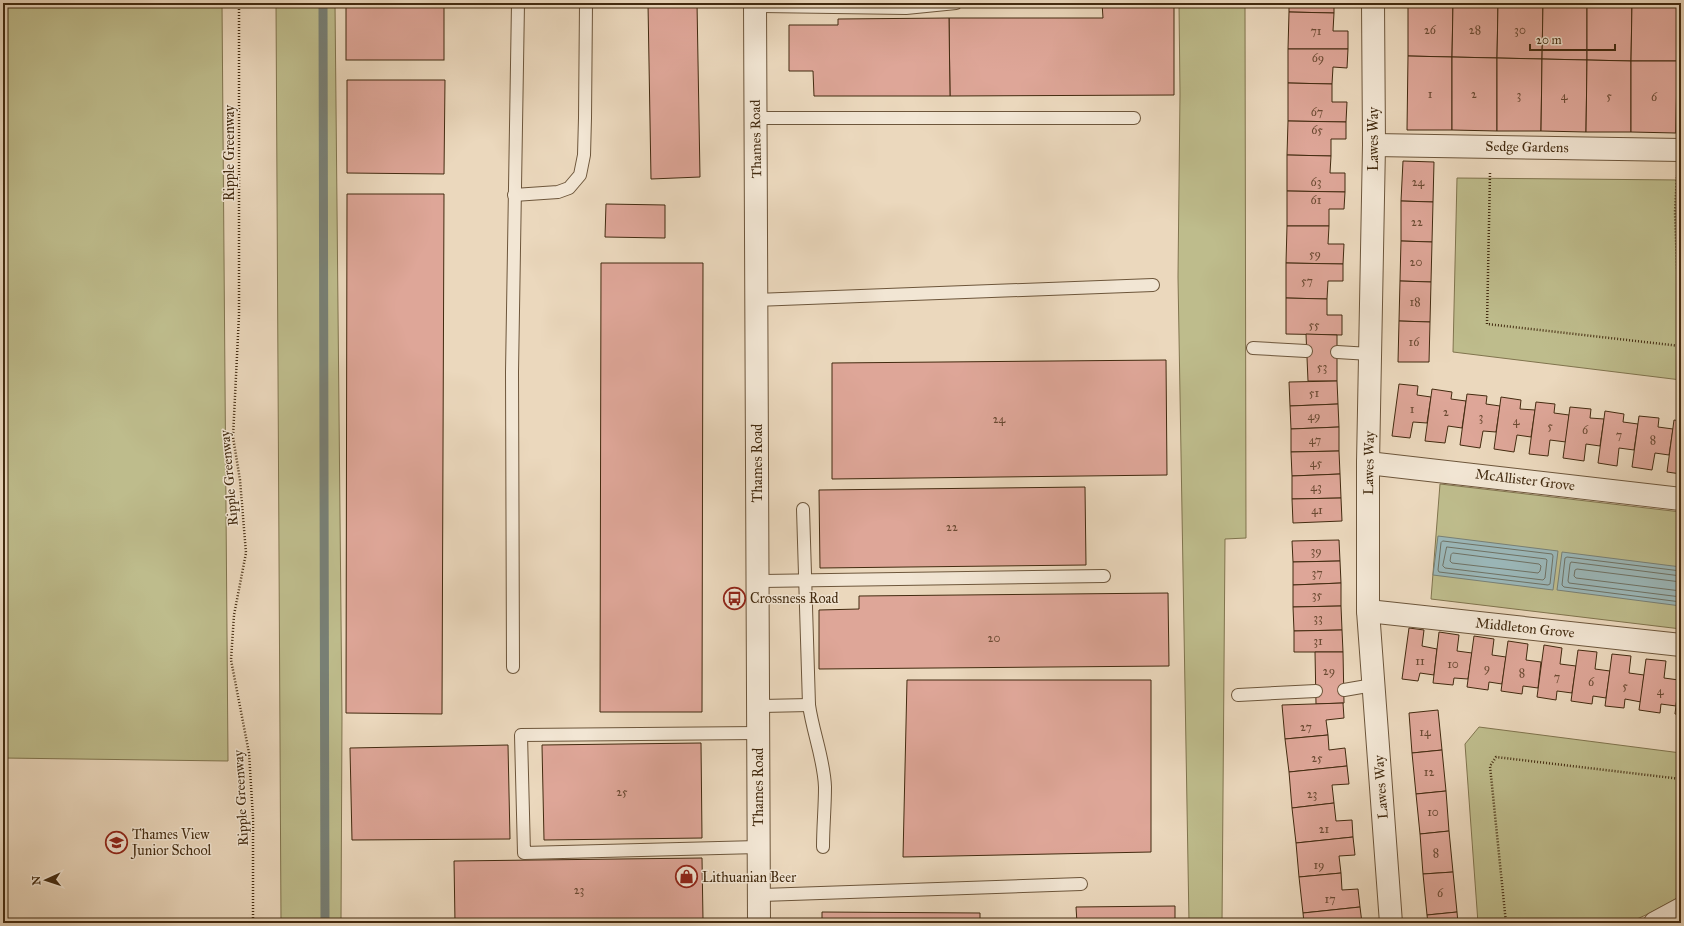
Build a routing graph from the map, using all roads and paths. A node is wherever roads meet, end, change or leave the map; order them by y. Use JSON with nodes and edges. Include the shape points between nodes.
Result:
{"nodes":[{"id":1,"x":239,"y":3,"type":"edge"},
{"id":2,"x":518,"y":3,"type":"edge"},
{"id":3,"x":586,"y":3,"type":"edge"},
{"id":4,"x":956,"y":3,"type":"edge"},
{"id":5,"x":1373,"y":3,"type":"edge"},
{"id":6,"x":755,"y":5,"type":"edge"},
{"id":7,"x":793,"y":5,"type":"edge"},
{"id":8,"x":755,"y":118,"type":"junction"},
{"id":9,"x":1134,"y":118,"type":"dead end"},
{"id":10,"x":1374,"y":144,"type":"junction"},
{"id":11,"x":1490,"y":147,"type":"junction"},
{"id":12,"x":1679,"y":150,"type":"edge"},
{"id":13,"x":514,"y":196,"type":"junction"},
{"id":14,"x":1153,"y":285,"type":"dead end"},
{"id":15,"x":757,"y":300,"type":"junction"},
{"id":16,"x":1253,"y":348,"type":"dead end"},
{"id":17,"x":1306,"y":351,"type":"dead end"},
{"id":18,"x":1337,"y":352,"type":"dead end"},
{"id":19,"x":1370,"y":354,"type":"junction"},
{"id":20,"x":1368,"y":462,"type":"junction"},
{"id":21,"x":1681,"y":499,"type":"edge"},
{"id":22,"x":804,"y":509,"type":"dead end"},
{"id":23,"x":1104,"y":576,"type":"dead end"},
{"id":24,"x":804,"y":580,"type":"junction"},
{"id":25,"x":758,"y":581,"type":"junction"},
{"id":26,"x":1368,"y":611,"type":"junction"},
{"id":27,"x":1681,"y":645,"type":"edge"},
{"id":28,"x":513,"y":667,"type":"dead end"},
{"id":29,"x":1374,"y":685,"type":"junction"},
{"id":30,"x":1344,"y":690,"type":"dead end"},
{"id":31,"x":1316,"y":691,"type":"dead end"},
{"id":32,"x":1238,"y":695,"type":"dead end"},
{"id":33,"x":808,"y":705,"type":"junction"},
{"id":34,"x":758,"y":706,"type":"junction"},
{"id":35,"x":759,"y":733,"type":"junction"},
{"id":36,"x":1681,"y":779,"type":"edge"},
{"id":37,"x":758,"y":847,"type":"junction"},
{"id":38,"x":823,"y":847,"type":"dead end"},
{"id":39,"x":1081,"y":884,"type":"dead end"},
{"id":40,"x":759,"y":895,"type":"junction"},
{"id":41,"x":1681,"y":909,"type":"edge"},
{"id":42,"x":253,"y":923,"type":"edge"},
{"id":43,"x":759,"y":923,"type":"edge"},
{"id":44,"x":1391,"y":923,"type":"edge"},
{"id":45,"x":1506,"y":923,"type":"edge"},
{"id":46,"x":1655,"y":923,"type":"edge"}],
"edges":[{"from":1,"to":42,"type":"path","name":"Ripple Greenway","via":[[239,315],[233,438],[240,480],[246,553],[234,615],[231,660],[249,753],[253,818]]},
{"from":2,"to":13,"type":"lane"},
{"from":3,"to":13,"type":"lane","via":[[584,155],[580,175],[569,188],[558,192]]},
{"from":4,"to":7,"type":"lane","via":[[906,8]]},
{"from":5,"to":10,"type":"street","name":"Lawes Way"},
{"from":6,"to":7,"type":"lane"},
{"from":6,"to":8,"type":"street","name":"Thames Road"},
{"from":8,"to":9,"type":"lane"},
{"from":8,"to":15,"type":"street","name":"Thames Road"},
{"from":10,"to":11,"type":"street","name":"Sedge Gardens"},
{"from":10,"to":19,"type":"street","name":"Lawes Way"},
{"from":11,"to":12,"type":"street","name":"Sedge Gardens"},
{"from":11,"to":12,"type":"path","via":[[1487,324],[1680,346],[1675,212]]},
{"from":13,"to":28,"type":"lane"},
{"from":14,"to":15,"type":"lane"},
{"from":15,"to":25,"type":"street","name":"Thames Road"},
{"from":16,"to":17,"type":"lane"},
{"from":18,"to":19,"type":"lane"},
{"from":19,"to":20,"type":"street","name":"Lawes Way"},
{"from":20,"to":21,"type":"street","name":"McAllister Grove"},
{"from":20,"to":26,"type":"street","name":"Lawes Way"},
{"from":22,"to":24,"type":"lane"},
{"from":23,"to":24,"type":"lane"},
{"from":24,"to":25,"type":"lane"},
{"from":24,"to":33,"type":"lane"},
{"from":25,"to":34,"type":"street","name":"Thames Road"},
{"from":26,"to":27,"type":"street","name":"Middleton Grove"},
{"from":26,"to":29,"type":"street","name":"Lawes Way"},
{"from":29,"to":30,"type":"lane"},
{"from":29,"to":44,"type":"street","name":"Lawes Way"},
{"from":31,"to":32,"type":"lane"},
{"from":33,"to":34,"type":"lane"},
{"from":33,"to":38,"type":"lane","via":[[820,753],[825,787]]},
{"from":34,"to":35,"type":"street","name":"Thames Road"},
{"from":35,"to":37,"type":"street","name":"Thames Road"},
{"from":35,"to":37,"type":"lane","via":[[521,734],[524,853]]},
{"from":36,"to":45,"type":"path","via":[[1496,757],[1490,766]]},
{"from":37,"to":40,"type":"street","name":"Thames Road"},
{"from":39,"to":40,"type":"lane"},
{"from":40,"to":43,"type":"street","name":"Thames Road"},
{"from":41,"to":46,"type":"street"}]}
